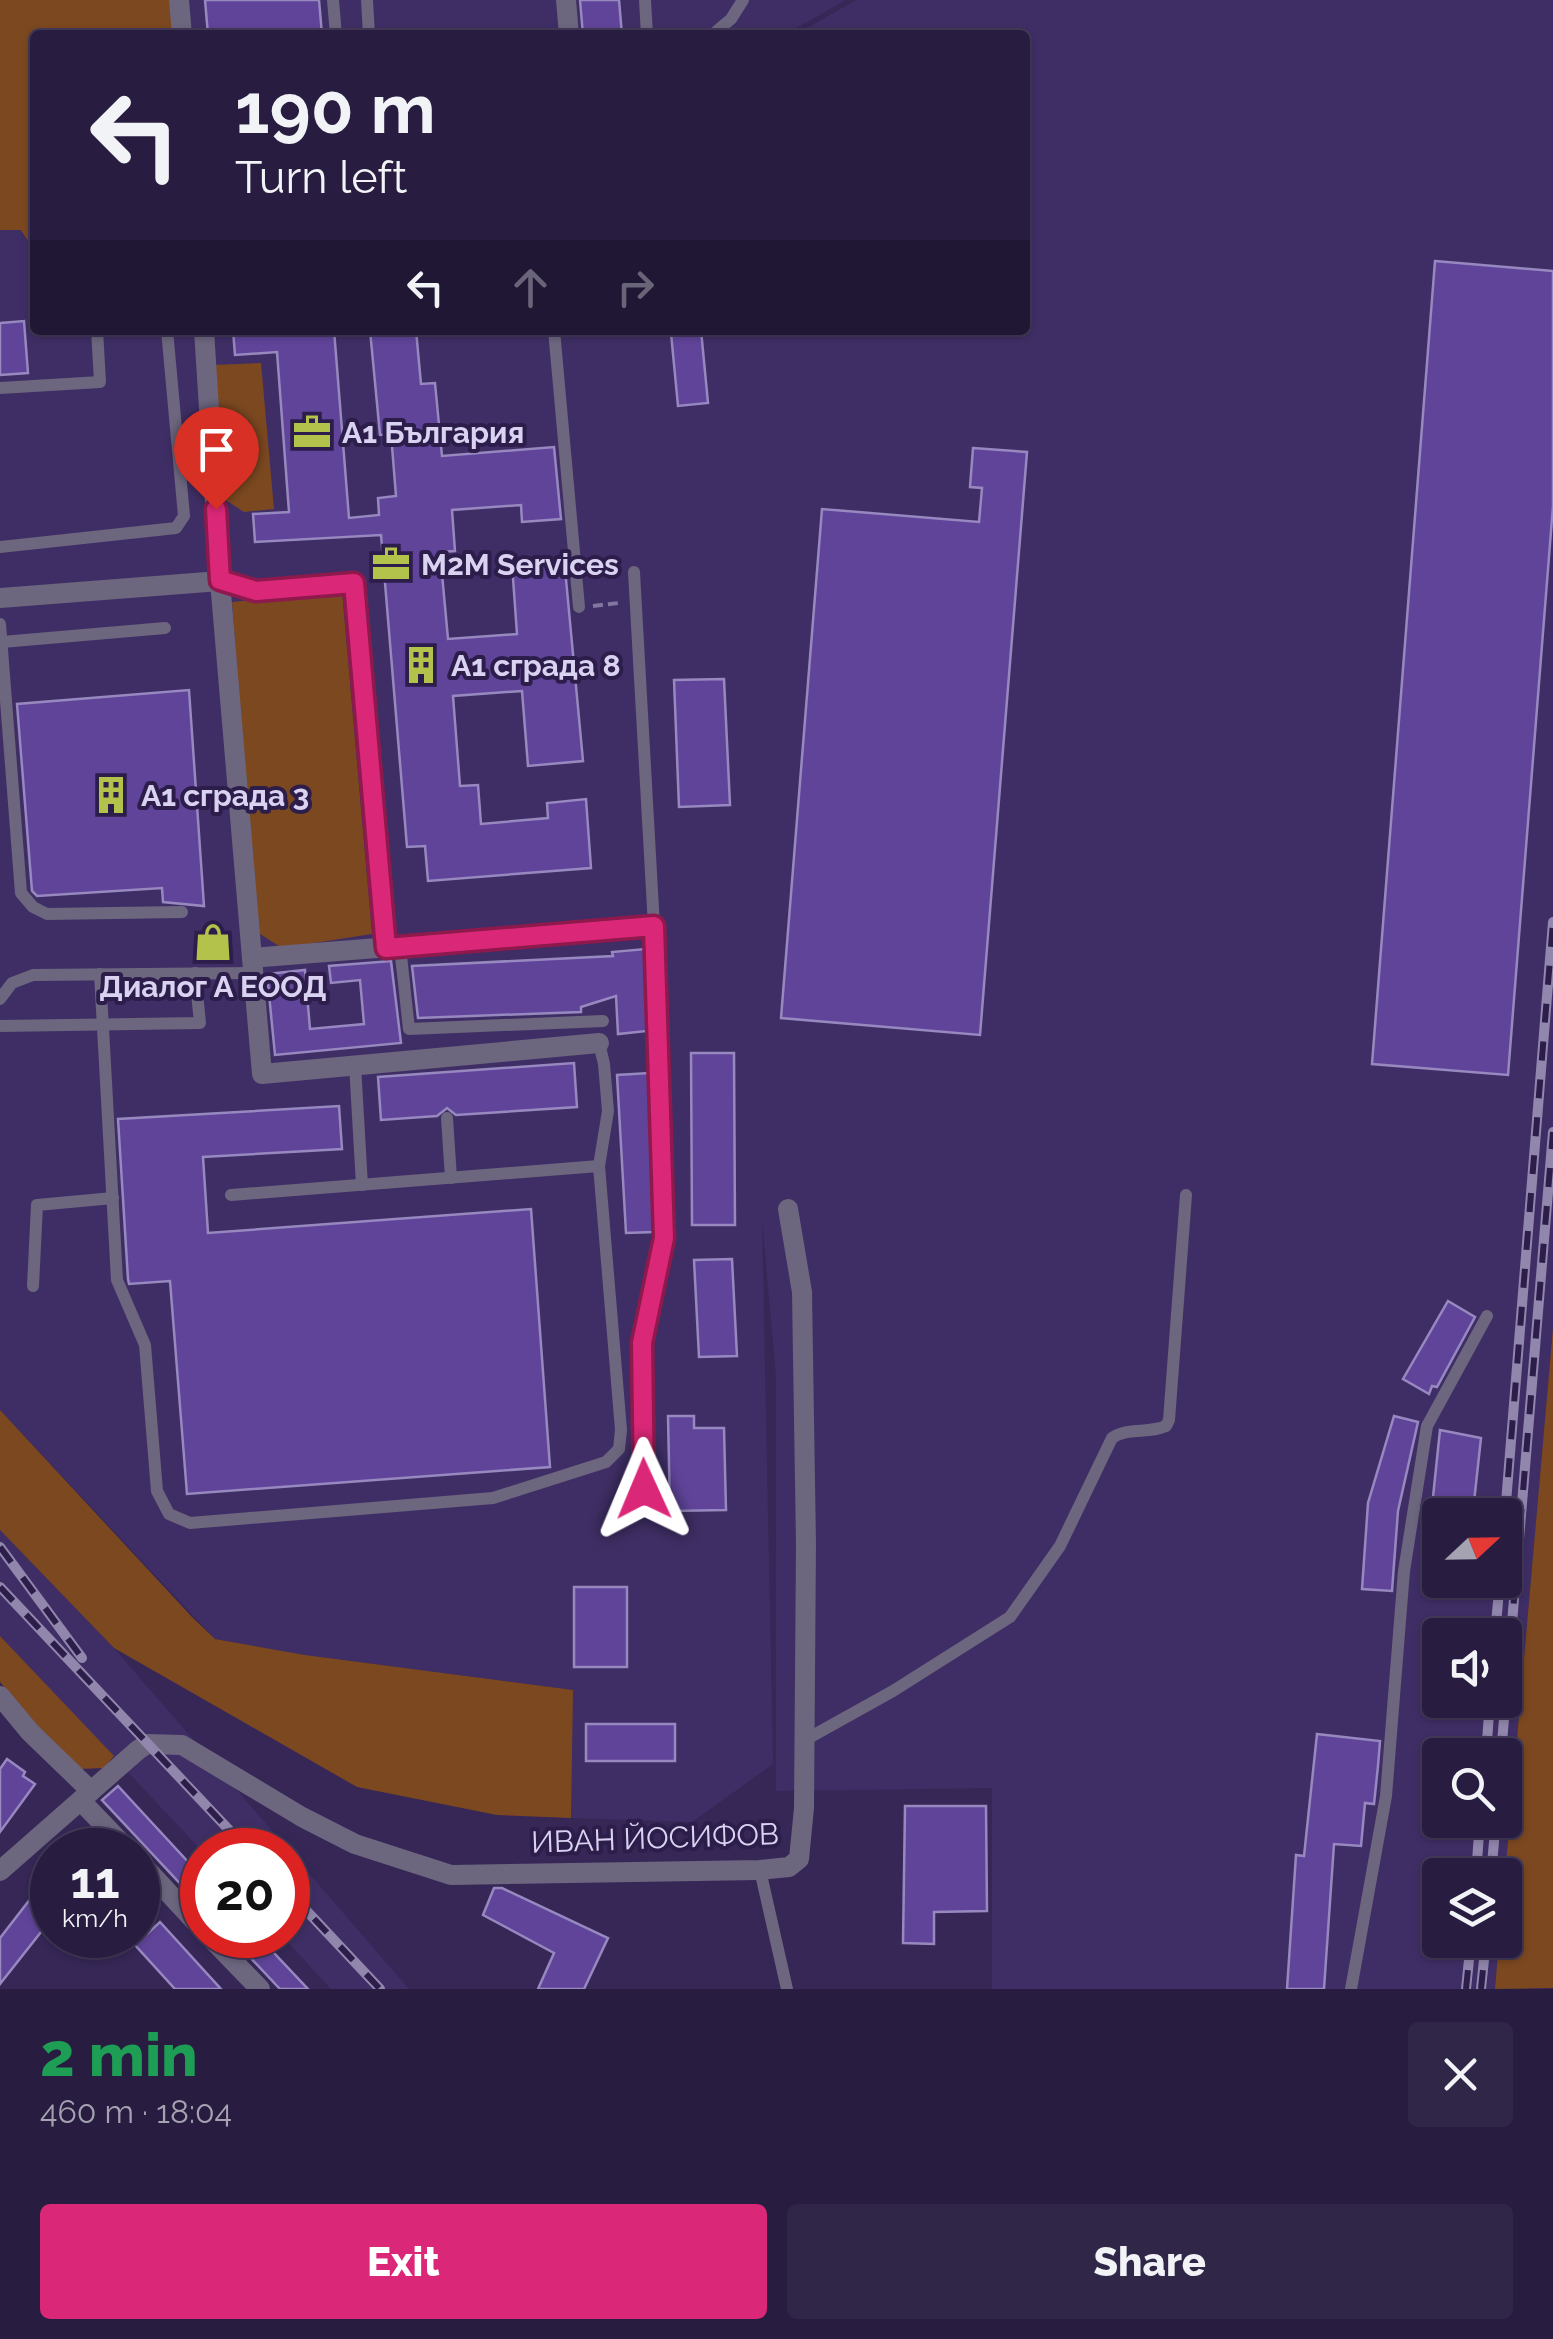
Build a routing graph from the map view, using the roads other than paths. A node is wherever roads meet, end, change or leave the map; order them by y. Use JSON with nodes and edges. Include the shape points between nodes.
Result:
{"nodes":[{"id":1,"x":179,"y":0,"type":"edge"},
{"id":2,"x":333,"y":0,"type":"edge"},
{"id":3,"x":367,"y":0,"type":"edge"},
{"id":4,"x":566,"y":0,"type":"edge"},
{"id":5,"x":645,"y":0,"type":"edge"},
{"id":6,"x":743,"y":0,"type":"edge"},
{"id":7,"x":182,"y":30,"type":"edge"},
{"id":8,"x":336,"y":30,"type":"edge"},
{"id":9,"x":370,"y":30,"type":"edge"},
{"id":10,"x":569,"y":30,"type":"edge"},
{"id":11,"x":647,"y":30,"type":"edge"},
{"id":12,"x":718,"y":30,"type":"edge"},
{"id":13,"x":97,"y":335,"type":"edge"},
{"id":14,"x":167,"y":335,"type":"edge"},
{"id":15,"x":204,"y":335,"type":"edge"},
{"id":16,"x":554,"y":335,"type":"edge"},
{"id":17,"x":0,"y":388,"type":"edge"},
{"id":18,"x":0,"y":547,"type":"edge"},
{"id":19,"x":634,"y":572,"type":"dead end"},
{"id":20,"x":220,"y":580,"type":"junction"},
{"id":21,"x":0,"y":598,"type":"edge"},
{"id":22,"x":579,"y":607,"type":"road end"},
{"id":23,"x":0,"y":624,"type":"edge"},
{"id":24,"x":165,"y":628,"type":"dead end"},
{"id":25,"x":2,"y":642,"type":"edge"},
{"id":26,"x":182,"y":912,"type":"dead end"},
{"id":27,"x":654,"y":926,"type":"junction"},
{"id":28,"x":392,"y":948,"type":"junction"},
{"id":29,"x":252,"y":966,"type":"junction"},
{"id":30,"x":194,"y":973,"type":"junction"},
{"id":31,"x":100,"y":974,"type":"junction"},
{"id":32,"x":0,"y":999,"type":"edge"},
{"id":33,"x":603,"y":1020,"type":"dead end"},
{"id":34,"x":103,"y":1024,"type":"junction"},
{"id":35,"x":0,"y":1026,"type":"edge"},
{"id":36,"x":599,"y":1043,"type":"joint"},
{"id":37,"x":355,"y":1065,"type":"junction"},
{"id":38,"x":446,"y":1118,"type":"dead end"},
{"id":39,"x":599,"y":1166,"type":"junction"},
{"id":40,"x":451,"y":1178,"type":"junction"},
{"id":41,"x":362,"y":1185,"type":"junction"},
{"id":42,"x":1186,"y":1195,"type":"dead end"},
{"id":43,"x":231,"y":1196,"type":"dead end"},
{"id":44,"x":113,"y":1198,"type":"junction"},
{"id":45,"x":788,"y":1210,"type":"dead end"},
{"id":46,"x":33,"y":1286,"type":"dead end"},
{"id":47,"x":1486,"y":1316,"type":"dead end"},
{"id":48,"x":644,"y":1489,"type":"dead end"},
{"id":49,"x":0,"y":1696,"type":"edge"},
{"id":50,"x":805,"y":1740,"type":"junction"},
{"id":51,"x":86,"y":1796,"type":"junction"},
{"id":52,"x":111,"y":1828,"type":"edge"},
{"id":53,"x":760,"y":1870,"type":"junction"},
{"id":54,"x":0,"y":1871,"type":"edge"},
{"id":55,"x":160,"y":1884,"type":"edge"},
{"id":56,"x":180,"y":1905,"type":"edge"},
{"id":57,"x":230,"y":1958,"type":"edge"},
{"id":58,"x":260,"y":1989,"type":"edge"},
{"id":59,"x":787,"y":1989,"type":"edge"},
{"id":60,"x":1351,"y":1989,"type":"edge"}],
"edges":[{"from":1,"to":7,"type":"street"},
{"from":2,"to":8,"type":"lane"},
{"from":3,"to":9,"type":"lane"},
{"from":4,"to":10,"type":"street"},
{"from":5,"to":11,"type":"lane"},
{"from":6,"to":12,"type":"lane"},
{"from":13,"to":17,"type":"lane","via":[[100,382]]},
{"from":14,"to":18,"type":"lane","via":[[182,524]]},
{"from":15,"to":20,"type":"street"},
{"from":16,"to":22,"type":"lane"},
{"from":19,"to":27,"type":"lane"},
{"from":20,"to":21,"type":"street"},
{"from":20,"to":28,"type":"lane","via":[[256,591],[354,583]]},
{"from":20,"to":29,"type":"street"},
{"from":23,"to":25,"type":"lane"},
{"from":24,"to":25,"type":"lane"},
{"from":25,"to":26,"type":"lane","via":[[21,893],[46,914]]},
{"from":27,"to":28,"type":"street"},
{"from":27,"to":48,"type":"lane","via":[[664,1238],[642,1343]]},
{"from":28,"to":29,"type":"street"},
{"from":28,"to":33,"type":"lane","via":[[408,1028]]},
{"from":29,"to":30,"type":"lane"},
{"from":29,"to":37,"type":"street","via":[[262,1074]]},
{"from":30,"to":31,"type":"lane"},
{"from":30,"to":34,"type":"lane","via":[[200,1022]]},
{"from":31,"to":32,"type":"lane","via":[[33,975],[12,983]]},
{"from":31,"to":34,"type":"lane"},
{"from":34,"to":35,"type":"lane"},
{"from":34,"to":44,"type":"lane"},
{"from":36,"to":37,"type":"street"},
{"from":36,"to":39,"type":"lane","via":[[608,1111]]},
{"from":37,"to":41,"type":"lane"},
{"from":38,"to":40,"type":"lane"},
{"from":39,"to":40,"type":"lane"},
{"from":39,"to":44,"type":"lane","via":[[621,1430],[620,1449],[606,1462],[492,1498],[190,1522],[170,1514],[157,1491],[145,1345],[117,1280]]},
{"from":40,"to":41,"type":"lane"},
{"from":41,"to":43,"type":"lane"},
{"from":42,"to":50,"type":"lane","via":[[1166,1426],[1112,1438],[1060,1546],[1010,1617]]},
{"from":44,"to":46,"type":"lane","via":[[36,1205]]},
{"from":45,"to":50,"type":"street","name":"ИВАН ЙОСИФОВ","via":[[802,1292]]},
{"from":47,"to":60,"type":"lane","via":[[1428,1426],[1404,1571],[1386,1796]]},
{"from":49,"to":51,"type":"street"},
{"from":50,"to":53,"type":"street","name":"ИВАН ЙОСИФОВ","via":[[799,1858],[789,1867]]},
{"from":51,"to":52,"type":"street"},
{"from":51,"to":53,"type":"street","name":"ИВАН ЙОСИФОВ","via":[[147,1744],[182,1745],[355,1844],[451,1875]]},
{"from":51,"to":54,"type":"street","name":"ИВАН ЙОСИФОВ"},
{"from":53,"to":59,"type":"lane"},
{"from":55,"to":56,"type":"street"},
{"from":57,"to":58,"type":"street"}]}
